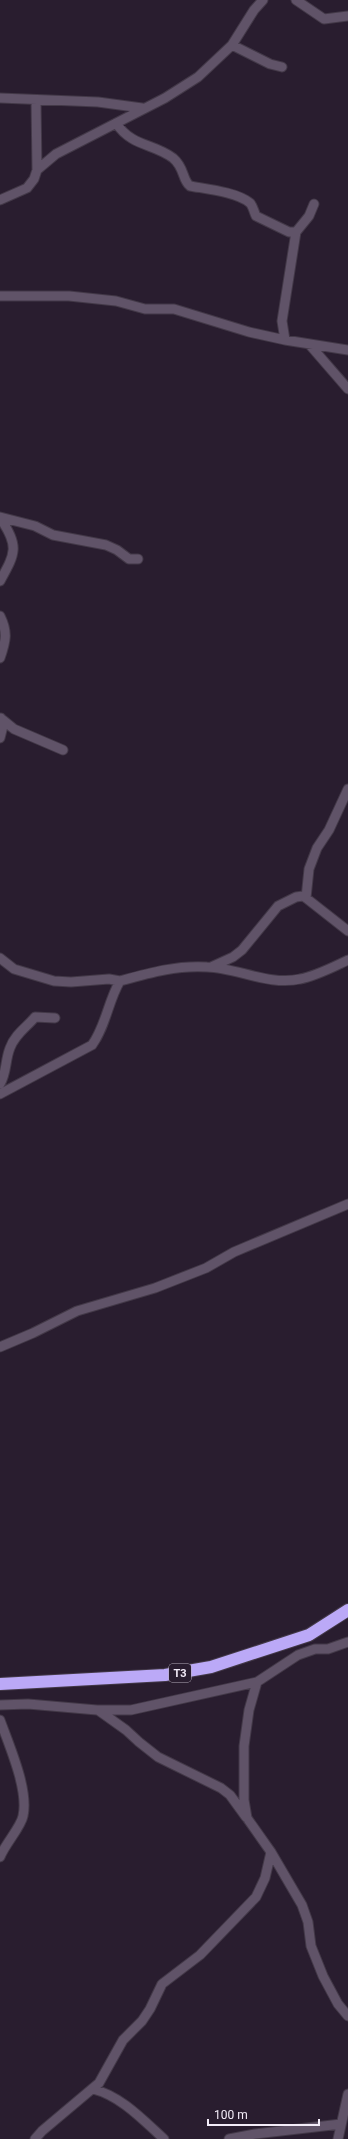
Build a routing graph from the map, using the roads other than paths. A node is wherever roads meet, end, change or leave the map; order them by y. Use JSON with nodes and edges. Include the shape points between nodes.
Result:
{"nodes":[{"id":1,"x":263,"y":0,"type":"edge"},
{"id":2,"x":296,"y":0,"type":"edge"},
{"id":3,"x":348,"y":16,"type":"edge"},
{"id":4,"x":232,"y":45,"type":"junction"},
{"id":5,"x":282,"y":67,"type":"dead end"},
{"id":6,"x":0,"y":98,"type":"edge"},
{"id":7,"x":36,"y":100,"type":"junction"},
{"id":8,"x":142,"y":108,"type":"junction"},
{"id":9,"x":116,"y":123,"type":"junction"},
{"id":10,"x":37,"y":170,"type":"junction"},
{"id":11,"x":0,"y":200,"type":"edge"},
{"id":12,"x":314,"y":204,"type":"dead end"},
{"id":13,"x":296,"y":232,"type":"junction"},
{"id":14,"x":0,"y":296,"type":"edge"},
{"id":15,"x":286,"y":340,"type":"junction"},
{"id":16,"x":309,"y":344,"type":"junction"},
{"id":17,"x":348,"y":350,"type":"edge"},
{"id":18,"x":348,"y":389,"type":"edge"},
{"id":19,"x":0,"y":518,"type":"edge"},
{"id":20,"x":138,"y":559,"type":"dead end"},
{"id":21,"x":0,"y":581,"type":"edge"},
{"id":22,"x":0,"y":616,"type":"edge"},
{"id":23,"x":0,"y":658,"type":"edge"},
{"id":24,"x":1,"y":718,"type":"edge"},
{"id":25,"x":0,"y":738,"type":"edge"},
{"id":26,"x":63,"y":750,"type":"dead end"},
{"id":27,"x":348,"y":789,"type":"edge"},
{"id":28,"x":306,"y":898,"type":"junction"},
{"id":29,"x":348,"y":931,"type":"edge"},
{"id":30,"x":0,"y":958,"type":"edge"},
{"id":31,"x":348,"y":960,"type":"edge"},
{"id":32,"x":211,"y":967,"type":"junction"},
{"id":33,"x":120,"y":981,"type":"junction"},
{"id":34,"x":55,"y":1018,"type":"dead end"},
{"id":35,"x":0,"y":1084,"type":"edge"},
{"id":36,"x":0,"y":1094,"type":"edge"},
{"id":37,"x":348,"y":1204,"type":"edge"},
{"id":38,"x":0,"y":1347,"type":"edge"},
{"id":39,"x":348,"y":1610,"type":"edge"},
{"id":40,"x":348,"y":1642,"type":"edge"},
{"id":41,"x":257,"y":1682,"type":"junction"},
{"id":42,"x":0,"y":1684,"type":"edge"},
{"id":43,"x":0,"y":1705,"type":"edge"},
{"id":44,"x":98,"y":1710,"type":"junction"},
{"id":45,"x":0,"y":1720,"type":"edge"},
{"id":46,"x":247,"y":1818,"type":"junction"},
{"id":47,"x":271,"y":1852,"type":"junction"},
{"id":48,"x":0,"y":1857,"type":"edge"},
{"id":49,"x":348,"y":2016,"type":"edge"},
{"id":50,"x":93,"y":2089,"type":"junction"},
{"id":51,"x":348,"y":2094,"type":"edge"},
{"id":52,"x":341,"y":2124,"type":"junction"},
{"id":53,"x":35,"y":2139,"type":"edge"},
{"id":54,"x":164,"y":2139,"type":"edge"},
{"id":55,"x":229,"y":2139,"type":"edge"},
{"id":56,"x":338,"y":2139,"type":"edge"}],
"edges":[{"from":1,"to":4,"type":"street"},
{"from":2,"to":3,"type":"street","via":[[324,19]]},
{"from":4,"to":5,"type":"street","via":[[270,64]]},
{"from":4,"to":8,"type":"street","via":[[198,77],[165,98]]},
{"from":6,"to":7,"type":"street"},
{"from":7,"to":8,"type":"street","via":[[98,102]]},
{"from":7,"to":10,"type":"street"},
{"from":8,"to":9,"type":"street"},
{"from":9,"to":10,"type":"street","via":[[56,154]]},
{"from":9,"to":13,"type":"street","via":[[126,136],[171,157],[181,165],[186,183],[190,186],[223,192],[247,201],[256,216],[289,232]]},
{"from":10,"to":11,"type":"street","via":[[28,188]]},
{"from":12,"to":13,"type":"street","via":[[309,216]]},
{"from":13,"to":15,"type":"street","via":[[282,321]]},
{"from":14,"to":15,"type":"street","via":[[69,296],[116,301],[145,308],[174,309],[248,332]]},
{"from":15,"to":16,"type":"street"},
{"from":16,"to":17,"type":"street"},
{"from":16,"to":18,"type":"street"},
{"from":19,"to":20,"type":"street","via":[[35,526],[53,535],[106,545],[129,559]]},
{"from":19,"to":21,"type":"street","via":[[8,529],[14,550],[13,558]]},
{"from":22,"to":23,"type":"street","via":[[6,627],[7,636]]},
{"from":24,"to":25,"type":"street"},
{"from":24,"to":26,"type":"street","via":[[14,729]]},
{"from":27,"to":28,"type":"street","via":[[308,869]]},
{"from":28,"to":29,"type":"street"},
{"from":28,"to":32,"type":"street","via":[[296,896],[278,906],[242,950]]},
{"from":30,"to":33,"type":"street","via":[[14,969],[54,981]]},
{"from":31,"to":32,"type":"street","via":[[307,977],[290,980]]},
{"from":32,"to":33,"type":"street","via":[[171,969]]},
{"from":33,"to":36,"type":"street","via":[[92,1045]]},
{"from":34,"to":35,"type":"street","via":[[35,1017],[15,1038]]},
{"from":37,"to":38,"type":"street","via":[[234,1252],[211,1266],[155,1288],[76,1311]]},
{"from":39,"to":42,"type":"highway","number":"T3","via":[[309,1635],[211,1667],[165,1676]]},
{"from":40,"to":41,"type":"street","via":[[298,1655]]},
{"from":41,"to":44,"type":"street","via":[[131,1710]]},
{"from":41,"to":46,"type":"street","via":[[249,1710],[244,1746],[244,1800]]},
{"from":43,"to":44,"type":"street","via":[[54,1705]]},
{"from":44,"to":46,"type":"street","via":[[158,1757],[221,1788],[230,1795]]},
{"from":45,"to":48,"type":"street","via":[[23,1797],[23,1816]]},
{"from":46,"to":47,"type":"street"},
{"from":47,"to":49,"type":"street","via":[[302,1905],[308,1922],[311,1946],[323,1976],[338,2004]]},
{"from":47,"to":50,"type":"street","via":[[267,1872],[256,1897],[200,1955],[162,1984],[142,2021],[123,2040]]},
{"from":50,"to":53,"type":"street"},
{"from":50,"to":54,"type":"street","via":[[107,2094],[140,2116]]},
{"from":51,"to":52,"type":"street"},
{"from":52,"to":55,"type":"street"},
{"from":52,"to":56,"type":"street"}]}
